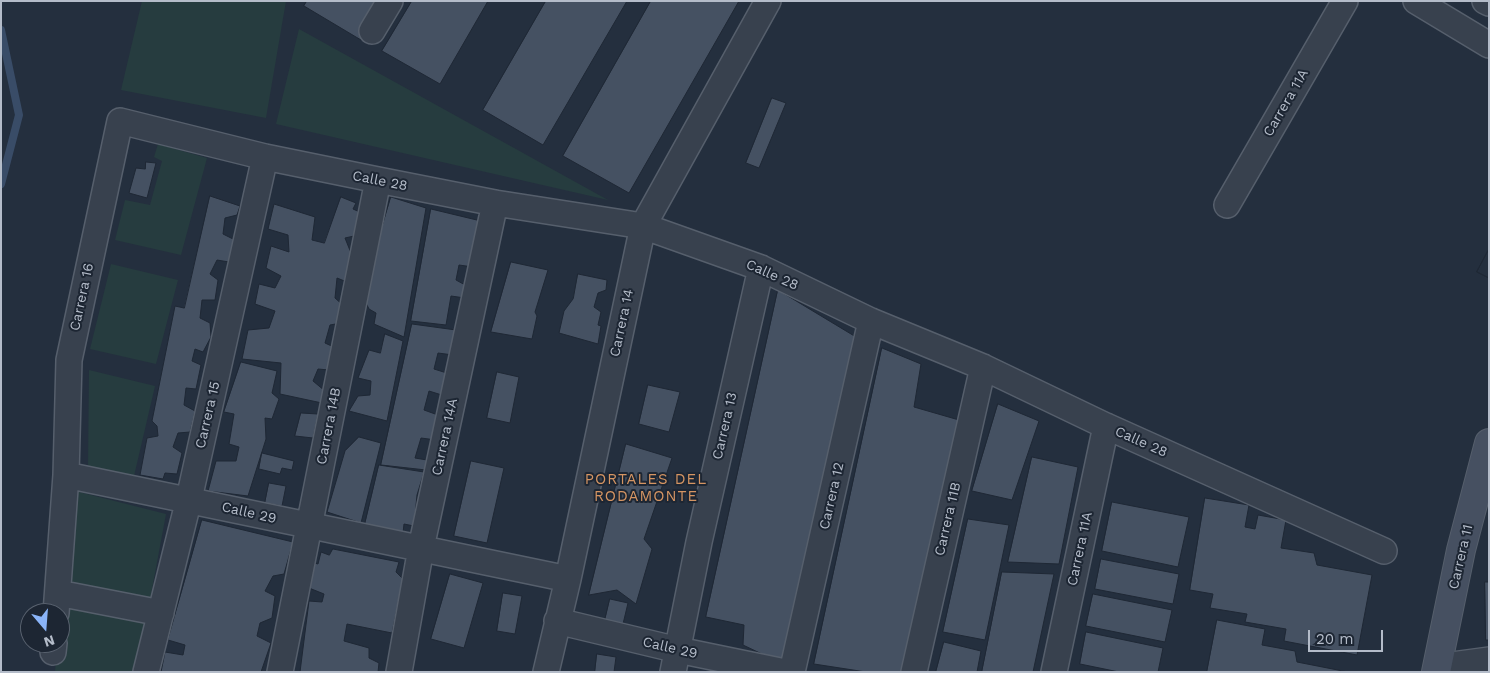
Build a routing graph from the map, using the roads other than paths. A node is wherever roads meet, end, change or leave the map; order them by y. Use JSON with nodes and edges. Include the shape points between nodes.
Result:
{"nodes":[{"id":1,"x":390,"y":1,"type":"edge"},
{"id":2,"x":768,"y":1,"type":"edge"},
{"id":3,"x":1345,"y":1,"type":"edge"},
{"id":4,"x":1416,"y":1,"type":"edge"},
{"id":5,"x":1485,"y":1,"type":"edge"},
{"id":6,"x":1489,"y":3,"type":"edge"},
{"id":7,"x":372,"y":31,"type":"dead end"},
{"id":8,"x":1489,"y":45,"type":"edge"},
{"id":9,"x":120,"y":121,"type":"joint"},
{"id":10,"x":265,"y":157,"type":"junction"},
{"id":11,"x":378,"y":180,"type":"junction"},
{"id":12,"x":495,"y":204,"type":"junction"},
{"id":13,"x":1227,"y":205,"type":"dead end"},
{"id":14,"x":643,"y":226,"type":"junction"},
{"id":15,"x":761,"y":268,"type":"junction"},
{"id":16,"x":871,"y":321,"type":"junction"},
{"id":17,"x":983,"y":367,"type":"junction"},
{"id":18,"x":1106,"y":426,"type":"junction"},
{"id":19,"x":1489,"y":442,"type":"edge"},
{"id":20,"x":66,"y":475,"type":"junction"},
{"id":21,"x":189,"y":499,"type":"junction"},
{"id":22,"x":309,"y":526,"type":"junction"},
{"id":23,"x":421,"y":548,"type":"junction"},
{"id":24,"x":1384,"y":551,"type":"dead end"},
{"id":25,"x":568,"y":579,"type":"junction"},
{"id":26,"x":57,"y":603,"type":"edge"},
{"id":27,"x":70,"y":604,"type":"edge"},
{"id":28,"x":161,"y":613,"type":"junction"},
{"id":29,"x":557,"y":620,"type":"junction"},
{"id":30,"x":1489,"y":660,"type":"edge"},
{"id":31,"x":676,"y":661,"type":"edge"},
{"id":32,"x":1436,"y":669,"type":"edge"},
{"id":33,"x":146,"y":672,"type":"edge"},
{"id":34,"x":280,"y":672,"type":"edge"},
{"id":35,"x":399,"y":672,"type":"edge"},
{"id":36,"x":546,"y":672,"type":"edge"},
{"id":37,"x":785,"y":672,"type":"edge"},
{"id":38,"x":792,"y":672,"type":"edge"},
{"id":39,"x":914,"y":672,"type":"edge"},
{"id":40,"x":1054,"y":672,"type":"edge"}],
"edges":[{"from":1,"to":7,"type":"street"},
{"from":2,"to":14,"type":"street","name":"Carrera 14"},
{"from":3,"to":13,"type":"street","name":"Carrera 11A"},
{"from":4,"to":8,"type":"street"},
{"from":5,"to":6,"type":"street"},
{"from":9,"to":10,"type":"street","name":"Calle 28"},
{"from":9,"to":20,"type":"street","name":"Carrera 16","via":[[68,360]]},
{"from":10,"to":11,"type":"street","name":"Calle 28"},
{"from":10,"to":21,"type":"street","name":"Carrera 15"},
{"from":11,"to":12,"type":"street","name":"Calle 28"},
{"from":11,"to":22,"type":"street","name":"Carrera 14B"},
{"from":12,"to":14,"type":"street","name":"Calle 28"},
{"from":12,"to":23,"type":"street","name":"Carrera 14A"},
{"from":14,"to":15,"type":"street","name":"Calle 28"},
{"from":14,"to":25,"type":"street","name":"Carrera 14"},
{"from":15,"to":16,"type":"street","name":"Calle 28"},
{"from":15,"to":31,"type":"street","name":"Carrera 13","via":[[699,542]]},
{"from":16,"to":17,"type":"street","name":"Calle 28"},
{"from":16,"to":38,"type":"street","name":"Carrera 12"},
{"from":17,"to":18,"type":"street","name":"Calle 28"},
{"from":17,"to":39,"type":"street","name":"Carrera 11B"},
{"from":18,"to":24,"type":"street","name":"Calle 28"},
{"from":18,"to":40,"type":"street","name":"Carrera 11A"},
{"from":19,"to":32,"type":"street","name":"Carrera 11","via":[[1461,550]]},
{"from":20,"to":21,"type":"street","name":"Calle 29"},
{"from":20,"to":26,"type":"street"},
{"from":21,"to":22,"type":"street","name":"Calle 29"},
{"from":21,"to":28,"type":"street","name":"Carrera 15"},
{"from":22,"to":23,"type":"street","name":"Calle 29"},
{"from":22,"to":34,"type":"street","name":"Carrera 14B"},
{"from":23,"to":25,"type":"street","name":"Calle 29"},
{"from":23,"to":35,"type":"street","name":"Carrera 14A"},
{"from":25,"to":29,"type":"street","name":"Carrera 14"},
{"from":27,"to":28,"type":"street"},
{"from":28,"to":33,"type":"street","name":"Carrera 15"},
{"from":29,"to":31,"type":"street","name":"Calle 29"},
{"from":29,"to":36,"type":"street","name":"Carrera 14"},
{"from":30,"to":32,"type":"street"},
{"from":31,"to":37,"type":"street","name":"Calle 29"}]}
